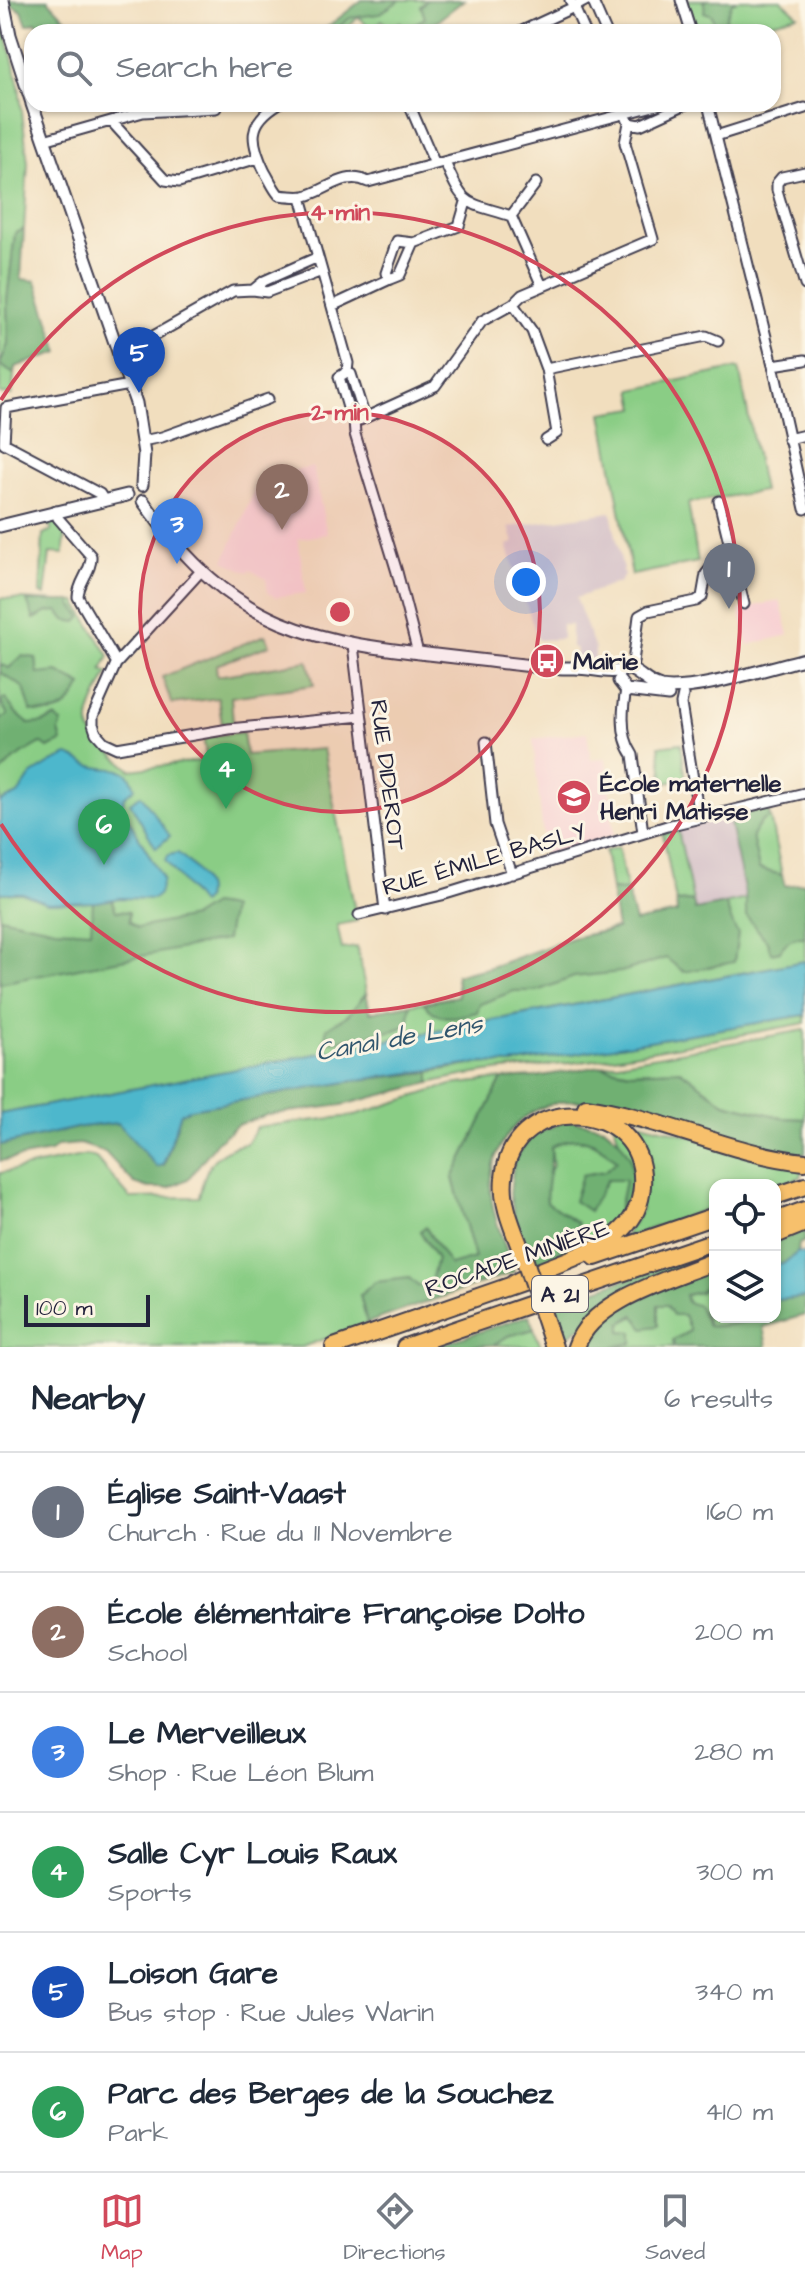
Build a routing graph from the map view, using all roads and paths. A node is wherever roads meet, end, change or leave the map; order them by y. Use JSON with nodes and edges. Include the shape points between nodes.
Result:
{"nodes":[{"id":1,"x":3,"y":0,"type":"edge"},
{"id":2,"x":590,"y":0,"type":"edge"},
{"id":3,"x":681,"y":0,"type":"edge"},
{"id":4,"x":572,"y":4,"type":"edge"},
{"id":5,"x":535,"y":24,"type":"edge"},
{"id":6,"x":581,"y":24,"type":"edge"},
{"id":7,"x":602,"y":24,"type":"edge"},
{"id":8,"x":688,"y":24,"type":"edge"},
{"id":9,"x":24,"y":78,"type":"edge"},
{"id":10,"x":805,"y":108,"type":"edge"},
{"id":11,"x":35,"y":112,"type":"edge"},
{"id":12,"x":143,"y":112,"type":"edge"},
{"id":13,"x":266,"y":112,"type":"edge"},
{"id":14,"x":413,"y":112,"type":"edge"},
{"id":15,"x":668,"y":112,"type":"edge"},
{"id":16,"x":710,"y":112,"type":"edge"},
{"id":17,"x":625,"y":113,"type":"edge"},
{"id":18,"x":111,"y":121,"type":"junction"},
{"id":19,"x":716,"y":136,"type":"junction"},
{"id":20,"x":44,"y":140,"type":"junction"},
{"id":21,"x":258,"y":158,"type":"junction"},
{"id":22,"x":440,"y":163,"type":"junction"},
{"id":23,"x":805,"y":172,"type":"edge"},
{"id":24,"x":536,"y":183,"type":"dead end"},
{"id":25,"x":301,"y":197,"type":"junction"},
{"id":26,"x":466,"y":202,"type":"junction"},
{"id":27,"x":511,"y":216,"type":"junction"},
{"id":28,"x":414,"y":243,"type":"junction"},
{"id":29,"x":318,"y":257,"type":"junction"},
{"id":30,"x":322,"y":271,"type":"junction"},
{"id":31,"x":390,"y":279,"type":"junction"},
{"id":32,"x":805,"y":285,"type":"edge"},
{"id":33,"x":542,"y":286,"type":"junction"},
{"id":34,"x":253,"y":290,"type":"junction"},
{"id":35,"x":513,"y":304,"type":"junction"},
{"id":36,"x":332,"y":306,"type":"junction"},
{"id":37,"x":718,"y":341,"type":"dead end"},
{"id":38,"x":120,"y":355,"type":"junction"},
{"id":39,"x":805,"y":360,"type":"edge"},
{"id":40,"x":773,"y":365,"type":"junction"},
{"id":41,"x":546,"y":369,"type":"junction"},
{"id":42,"x":130,"y":385,"type":"junction"},
{"id":43,"x":268,"y":399,"type":"dead end"},
{"id":44,"x":360,"y":419,"type":"junction"},
{"id":45,"x":805,"y":435,"type":"edge"},
{"id":46,"x":788,"y":439,"type":"junction"},
{"id":47,"x":546,"y":440,"type":"dead end"},
{"id":48,"x":142,"y":441,"type":"junction"},
{"id":49,"x":142,"y":485,"type":"junction"},
{"id":50,"x":127,"y":495,"type":"junction"},
{"id":51,"x":103,"y":499,"type":"junction"},
{"id":52,"x":143,"y":501,"type":"junction"},
{"id":53,"x":719,"y":501,"type":"dead end"},
{"id":54,"x":805,"y":509,"type":"edge"},
{"id":55,"x":56,"y":511,"type":"junction"},
{"id":56,"x":0,"y":526,"type":"edge"},
{"id":57,"x":733,"y":562,"type":"junction"},
{"id":58,"x":201,"y":571,"type":"junction"},
{"id":59,"x":744,"y":604,"type":"dead end"},
{"id":60,"x":353,"y":645,"type":"junction"},
{"id":61,"x":418,"y":653,"type":"junction"},
{"id":62,"x":805,"y":659,"type":"edge"},
{"id":63,"x":119,"y":661,"type":"junction"},
{"id":64,"x":805,"y":666,"type":"edge"},
{"id":65,"x":629,"y":680,"type":"junction"},
{"id":66,"x":683,"y":695,"type":"junction"},
{"id":67,"x":361,"y":716,"type":"junction"},
{"id":68,"x":486,"y":742,"type":"dead end"},
{"id":69,"x":805,"y":793,"type":"edge"},
{"id":70,"x":699,"y":817,"type":"junction"},
{"id":71,"x":643,"y":833,"type":"junction"},
{"id":72,"x":512,"y":874,"type":"junction"},
{"id":73,"x":385,"y":910,"type":"junction"},
{"id":74,"x":359,"y":915,"type":"dead end"},
{"id":75,"x":805,"y":1162,"type":"edge"},
{"id":76,"x":805,"y":1186,"type":"edge"},
{"id":77,"x":781,"y":1194,"type":"edge"},
{"id":78,"x":805,"y":1210,"type":"edge"},
{"id":79,"x":709,"y":1218,"type":"edge"},
{"id":80,"x":781,"y":1219,"type":"edge"},
{"id":81,"x":805,"y":1223,"type":"edge"},
{"id":82,"x":781,"y":1233,"type":"edge"},
{"id":83,"x":709,"y":1243,"type":"edge"},
{"id":84,"x":518,"y":1257,"type":"junction"},
{"id":85,"x":709,"y":1263,"type":"edge"},
{"id":86,"x":514,"y":1283,"type":"junction"},
{"id":87,"x":543,"y":1328,"type":"junction"},
{"id":88,"x":334,"y":1347,"type":"edge"},
{"id":89,"x":405,"y":1347,"type":"edge"},
{"id":90,"x":545,"y":1347,"type":"edge"},
{"id":91,"x":554,"y":1347,"type":"edge"},
{"id":92,"x":576,"y":1347,"type":"edge"}],
"edges":[{"from":1,"to":9,"type":"street"},
{"from":2,"to":4,"type":"street"},
{"from":2,"to":7,"type":"street"},
{"from":3,"to":8,"type":"street"},
{"from":4,"to":5,"type":"street"},
{"from":4,"to":6,"type":"street"},
{"from":10,"to":19,"type":"street"},
{"from":11,"to":20,"type":"street"},
{"from":12,"to":18,"type":"street"},
{"from":13,"to":21,"type":"street","via":[[254,129]]},
{"from":14,"to":22,"type":"street"},
{"from":15,"to":17,"type":"street","via":[[640,125]]},
{"from":16,"to":19,"type":"street"},
{"from":17,"to":22,"type":"street"},
{"from":17,"to":33,"type":"street","via":[[625,143],[653,239]]},
{"from":18,"to":20,"type":"street"},
{"from":18,"to":21,"type":"street","via":[[165,180],[179,182]]},
{"from":19,"to":40,"type":"street"},
{"from":20,"to":38,"type":"street"},
{"from":21,"to":25,"type":"street","via":[[279,195]]},
{"from":22,"to":25,"type":"street","via":[[368,182],[351,177]]},
{"from":22,"to":26,"type":"street"},
{"from":23,"to":32,"type":"street","via":[[782,177],[777,190]]},
{"from":24,"to":27,"type":"street"},
{"from":25,"to":29,"type":"street"},
{"from":26,"to":27,"type":"street"},
{"from":26,"to":28,"type":"street","via":[[459,226]]},
{"from":27,"to":33,"type":"street"},
{"from":28,"to":31,"type":"street","via":[[400,275]]},
{"from":28,"to":31,"type":"street","via":[[397,241],[386,273]]},
{"from":29,"to":30,"type":"street"},
{"from":29,"to":34,"type":"street"},
{"from":30,"to":34,"type":"street","via":[[267,292]]},
{"from":30,"to":36,"type":"street"},
{"from":31,"to":36,"type":"street"},
{"from":33,"to":35,"type":"street"},
{"from":34,"to":38,"type":"street","via":[[233,291]]},
{"from":35,"to":41,"type":"street","via":[[532,331]]},
{"from":35,"to":44,"type":"street","via":[[482,321],[435,386]]},
{"from":36,"to":44,"type":"street"},
{"from":37,"to":41,"type":"street","via":[[706,336]]},
{"from":38,"to":42,"type":"street"},
{"from":39,"to":40,"type":"street"},
{"from":40,"to":46,"type":"street"},
{"from":41,"to":47,"type":"street","via":[[557,433]]},
{"from":42,"to":48,"type":"street"},
{"from":42,"to":51,"type":"street","via":[[6,408],[4,443]]},
{"from":43,"to":48,"type":"street"},
{"from":44,"to":61,"type":"street","via":[[355,434]]},
{"from":45,"to":46,"type":"street"},
{"from":46,"to":54,"type":"street"},
{"from":48,"to":49,"type":"street"},
{"from":49,"to":50,"type":"street","via":[[134,484]]},
{"from":49,"to":52,"type":"street","via":[[147,495]]},
{"from":50,"to":51,"type":"street"},
{"from":50,"to":52,"type":"street","via":[[134,503]]},
{"from":51,"to":55,"type":"street"},
{"from":52,"to":58,"type":"street"},
{"from":53,"to":57,"type":"street"},
{"from":55,"to":56,"type":"street"},
{"from":55,"to":63,"type":"street","via":[[91,556],[78,597]]},
{"from":57,"to":59,"type":"street"},
{"from":57,"to":65,"type":"street","via":[[713,565],[696,601],[639,616]]},
{"from":58,"to":60,"type":"street","via":[[269,619]]},
{"from":58,"to":63,"type":"street"},
{"from":60,"to":61,"type":"street"},
{"from":60,"to":67,"type":"street","name":"RUE DIDEROT"},
{"from":61,"to":65,"type":"street"},
{"from":62,"to":65,"type":"street","via":[[681,688]]},
{"from":63,"to":67,"type":"street","via":[[93,716],[96,733],[117,748],[229,729]]},
{"from":64,"to":66,"type":"street"},
{"from":65,"to":66,"type":"street","via":[[663,695]]},
{"from":65,"to":71,"type":"street","via":[[623,709],[626,745],[633,755]]},
{"from":66,"to":70,"type":"street"},
{"from":67,"to":73,"type":"street","name":"RUE DIDEROT"},
{"from":68,"to":72,"type":"street","via":[[495,824]]},
{"from":69,"to":70,"type":"street","name":"RUE ÉMILE BASLY"},
{"from":70,"to":71,"type":"street","name":"RUE ÉMILE BASLY"},
{"from":71,"to":72,"type":"street","name":"RUE ÉMILE BASLY"},
{"from":72,"to":73,"type":"street","name":"RUE ÉMILE BASLY"},
{"from":73,"to":74,"type":"street","name":"RUE ÉMILE BASLY"},
{"from":75,"to":84,"type":"highway","via":[[749,1152],[600,1109],[574,1106],[547,1112],[511,1136],[496,1170],[494,1194]]},
{"from":76,"to":77,"type":"highway"},
{"from":78,"to":80,"type":"highway"},
{"from":79,"to":86,"type":"highway","name":"ROCADE MINIÈRE","number":"A 21"},
{"from":81,"to":82,"type":"highway"},
{"from":83,"to":89,"type":"highway","name":"ROCADE MINIÈRE","number":"A 21"},
{"from":84,"to":86,"type":"highway","via":[[504,1180],[514,1147],[535,1126],[558,1116],[583,1115],[610,1124],[631,1145],[641,1168],[641,1199],[632,1219],[604,1245]]},
{"from":84,"to":87,"type":"highway","bridge":true},
{"from":85,"to":92,"type":"highway","via":[[614,1303],[590,1323]]},
{"from":86,"to":88,"type":"highway","name":"ROCADE MINIÈRE","number":"A 21"},
{"from":87,"to":90,"type":"highway"},
{"from":87,"to":91,"type":"highway"}]}
